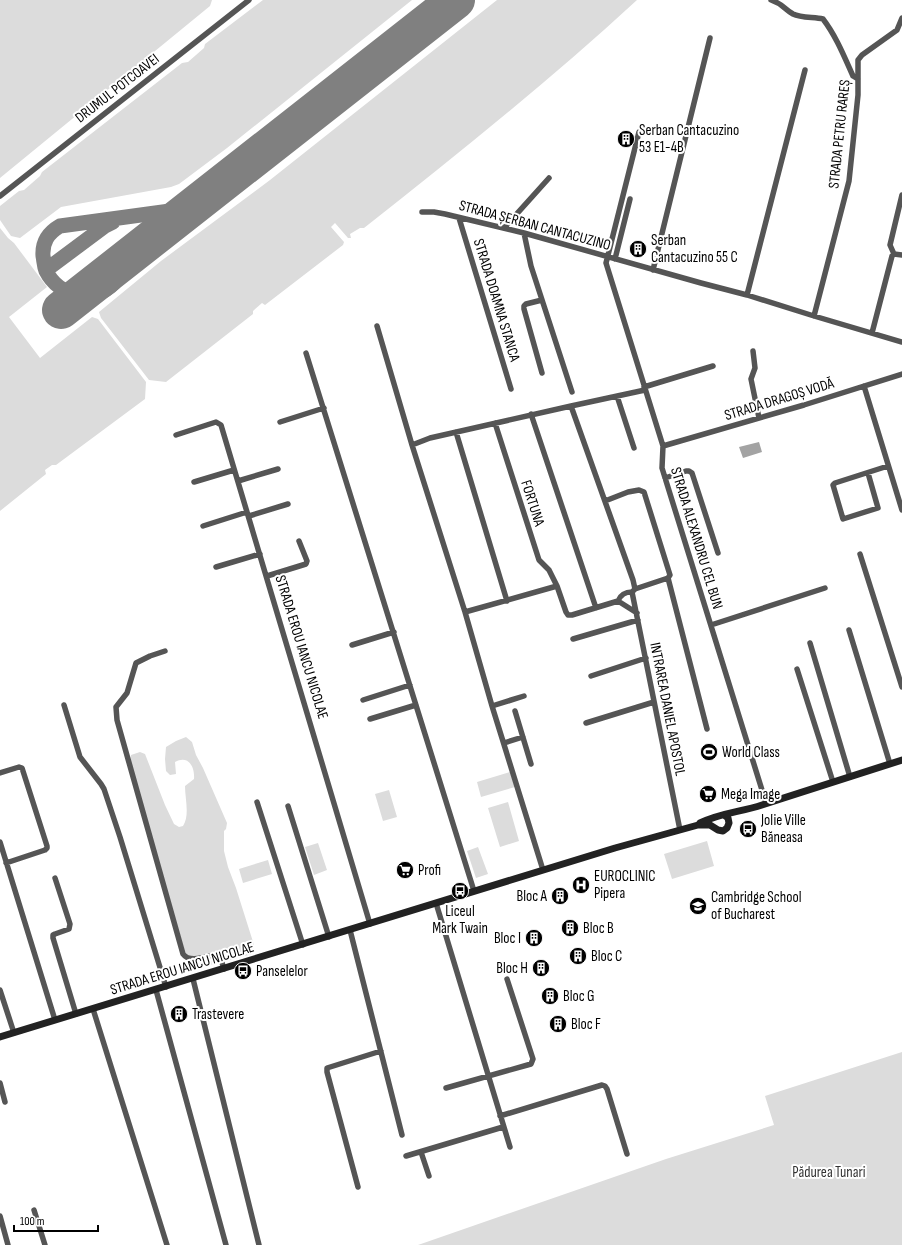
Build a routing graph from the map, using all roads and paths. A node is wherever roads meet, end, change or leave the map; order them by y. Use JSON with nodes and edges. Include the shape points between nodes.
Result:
{"nodes":[{"id":1,"x":249,"y":0,"type":"edge"},
{"id":2,"x":771,"y":0,"type":"edge"},
{"id":3,"x":902,"y":18,"type":"edge"},
{"id":4,"x":710,"y":38,"type":"dead end"},
{"id":5,"x":805,"y":70,"type":"dead end"},
{"id":6,"x":858,"y":79,"type":"junction"},
{"id":7,"x":639,"y":132,"type":"dead end"},
{"id":8,"x":549,"y":178,"type":"dead end"},
{"id":9,"x":902,"y":195,"type":"edge"},
{"id":10,"x":0,"y":196,"type":"edge"},
{"id":11,"x":630,"y":199,"type":"dead end"},
{"id":12,"x":901,"y":202,"type":"edge"},
{"id":13,"x":422,"y":212,"type":"dead end"},
{"id":14,"x":459,"y":218,"type":"junction"},
{"id":15,"x":504,"y":228,"type":"junction"},
{"id":16,"x":524,"y":233,"type":"junction"},
{"id":17,"x":894,"y":254,"type":"junction"},
{"id":18,"x":902,"y":254,"type":"edge"},
{"id":19,"x":607,"y":256,"type":"junction"},
{"id":20,"x":615,"y":259,"type":"junction"},
{"id":21,"x":653,"y":270,"type":"junction"},
{"id":22,"x":748,"y":292,"type":"junction"},
{"id":23,"x":542,"y":300,"type":"junction"},
{"id":24,"x":814,"y":316,"type":"junction"},
{"id":25,"x":377,"y":326,"type":"dead end"},
{"id":26,"x":872,"y":333,"type":"junction"},
{"id":27,"x":902,"y":342,"type":"edge"},
{"id":28,"x":753,"y":351,"type":"dead end"},
{"id":29,"x":306,"y":353,"type":"dead end"},
{"id":30,"x":713,"y":366,"type":"dead end"},
{"id":31,"x":542,"y":373,"type":"dead end"},
{"id":32,"x":902,"y":374,"type":"edge"},
{"id":33,"x":864,"y":386,"type":"junction"},
{"id":34,"x":645,"y":388,"type":"junction"},
{"id":35,"x":511,"y":389,"type":"dead end"},
{"id":36,"x":572,"y":392,"type":"dead end"},
{"id":37,"x":617,"y":396,"type":"junction"},
{"id":38,"x":571,"y":406,"type":"junction"},
{"id":39,"x":324,"y":408,"type":"junction"},
{"id":40,"x":531,"y":414,"type":"junction"},
{"id":41,"x":759,"y":418,"type":"junction"},
{"id":42,"x":280,"y":422,"type":"dead end"},
{"id":43,"x":495,"y":423,"type":"junction"},
{"id":44,"x":456,"y":432,"type":"junction"},
{"id":45,"x":176,"y":435,"type":"dead end"},
{"id":46,"x":412,"y":445,"type":"junction"},
{"id":47,"x":663,"y":446,"type":"junction"},
{"id":48,"x":634,"y":448,"type":"dead end"},
{"id":49,"x":888,"y":466,"type":"junction"},
{"id":50,"x":278,"y":469,"type":"dead end"},
{"id":51,"x":234,"y":470,"type":"junction"},
{"id":52,"x":868,"y":473,"type":"junction"},
{"id":53,"x":665,"y":478,"type":"junction"},
{"id":54,"x":238,"y":481,"type":"junction"},
{"id":55,"x":194,"y":482,"type":"dead end"},
{"id":56,"x":605,"y":502,"type":"junction"},
{"id":57,"x":288,"y":504,"type":"dead end"},
{"id":58,"x":902,"y":510,"type":"edge"},
{"id":59,"x":248,"y":514,"type":"junction"},
{"id":60,"x":203,"y":526,"type":"dead end"},
{"id":61,"x":299,"y":541,"type":"dead end"},
{"id":62,"x":718,"y":552,"type":"dead end"},
{"id":63,"x":260,"y":554,"type":"junction"},
{"id":64,"x":860,"y":554,"type":"dead end"},
{"id":65,"x":216,"y":567,"type":"dead end"},
{"id":66,"x":267,"y":576,"type":"junction"},
{"id":67,"x":668,"y":578,"type":"junction"},
{"id":68,"x":557,"y":586,"type":"junction"},
{"id":69,"x":825,"y":588,"type":"dead end"},
{"id":70,"x":634,"y":591,"type":"junction"},
{"id":71,"x":507,"y":601,"type":"junction"},
{"id":72,"x":618,"y":601,"type":"junction"},
{"id":73,"x":596,"y":608,"type":"junction"},
{"id":74,"x":466,"y":612,"type":"junction"},
{"id":75,"x":636,"y":613,"type":"junction"},
{"id":76,"x":638,"y":620,"type":"junction"},
{"id":77,"x":711,"y":625,"type":"junction"},
{"id":78,"x":849,"y":630,"type":"dead end"},
{"id":79,"x":394,"y":632,"type":"junction"},
{"id":80,"x":573,"y":639,"type":"dead end"},
{"id":81,"x":810,"y":643,"type":"dead end"},
{"id":82,"x":352,"y":645,"type":"dead end"},
{"id":83,"x":165,"y":651,"type":"dead end"},
{"id":84,"x":646,"y":658,"type":"junction"},
{"id":85,"x":797,"y":669,"type":"dead end"},
{"id":86,"x":591,"y":676,"type":"dead end"},
{"id":87,"x":410,"y":685,"type":"junction"},
{"id":88,"x":902,"y":687,"type":"edge"},
{"id":89,"x":524,"y":696,"type":"dead end"},
{"id":90,"x":363,"y":700,"type":"dead end"},
{"id":91,"x":654,"y":702,"type":"junction"},
{"id":92,"x":64,"y":705,"type":"dead end"},
{"id":93,"x":416,"y":705,"type":"junction"},
{"id":94,"x":492,"y":706,"type":"junction"},
{"id":95,"x":515,"y":711,"type":"dead end"},
{"id":96,"x":370,"y":719,"type":"dead end"},
{"id":97,"x":586,"y":723,"type":"dead end"},
{"id":98,"x":707,"y":729,"type":"dead end"},
{"id":99,"x":523,"y":737,"type":"junction"},
{"id":100,"x":504,"y":743,"type":"junction"},
{"id":101,"x":902,"y":760,"type":"edge"},
{"id":102,"x":531,"y":764,"type":"dead end"},
{"id":103,"x":890,"y":764,"type":"junction"},
{"id":104,"x":0,"y":773,"type":"edge"},
{"id":105,"x":850,"y":777,"type":"junction"},
{"id":106,"x":833,"y":782,"type":"junction"},
{"id":107,"x":257,"y":802,"type":"dead end"},
{"id":108,"x":766,"y":803,"type":"junction"},
{"id":109,"x":288,"y":806,"type":"dead end"},
{"id":110,"x":723,"y":817,"type":"junction"},
{"id":111,"x":698,"y":825,"type":"junction"},
{"id":112,"x":714,"y":826,"type":"junction"},
{"id":113,"x":680,"y":830,"type":"junction"},
{"id":114,"x":0,"y":842,"type":"edge"},
{"id":115,"x":6,"y":863,"type":"junction"},
{"id":116,"x":543,"y":870,"type":"junction"},
{"id":117,"x":55,"y":878,"type":"dead end"},
{"id":118,"x":474,"y":891,"type":"junction"},
{"id":119,"x":436,"y":903,"type":"junction"},
{"id":120,"x":370,"y":924,"type":"junction"},
{"id":121,"x":350,"y":930,"type":"junction"},
{"id":122,"x":329,"y":936,"type":"junction"},
{"id":123,"x":303,"y":945,"type":"junction"},
{"id":124,"x":224,"y":969,"type":"junction"},
{"id":125,"x":193,"y":979,"type":"junction"},
{"id":126,"x":507,"y":979,"type":"dead end"},
{"id":127,"x":166,"y":987,"type":"junction"},
{"id":128,"x":0,"y":990,"type":"edge"},
{"id":129,"x":156,"y":990,"type":"junction"},
{"id":130,"x":93,"y":1009,"type":"junction"},
{"id":131,"x":76,"y":1014,"type":"junction"},
{"id":132,"x":55,"y":1020,"type":"junction"},
{"id":133,"x":14,"y":1033,"type":"junction"},
{"id":134,"x":0,"y":1037,"type":"edge"},
{"id":135,"x":381,"y":1051,"type":"junction"},
{"id":136,"x":488,"y":1076,"type":"junction"},
{"id":137,"x":0,"y":1083,"type":"edge"},
{"id":138,"x":446,"y":1088,"type":"dead end"},
{"id":139,"x":5,"y":1102,"type":"dead end"},
{"id":140,"x":500,"y":1116,"type":"junction"},
{"id":141,"x":503,"y":1127,"type":"junction"},
{"id":142,"x":402,"y":1135,"type":"dead end"},
{"id":143,"x":510,"y":1148,"type":"dead end"},
{"id":144,"x":421,"y":1152,"type":"junction"},
{"id":145,"x":626,"y":1154,"type":"dead end"},
{"id":146,"x":406,"y":1156,"type":"dead end"},
{"id":147,"x":428,"y":1176,"type":"dead end"},
{"id":148,"x":358,"y":1187,"type":"dead end"},
{"id":149,"x":34,"y":1210,"type":"dead end"},
{"id":150,"x":0,"y":1216,"type":"edge"},
{"id":151,"x":8,"y":1245,"type":"edge"},
{"id":152,"x":45,"y":1245,"type":"edge"},
{"id":153,"x":167,"y":1245,"type":"edge"},
{"id":154,"x":226,"y":1245,"type":"edge"},
{"id":155,"x":259,"y":1245,"type":"edge"}],
"edges":[{"from":1,"to":10,"type":"street","name":"DRUMUL POTCOAVEI"},
{"from":2,"to":6,"type":"street","via":[[783,5],[797,16],[823,19],[838,43],[853,76]]},
{"from":3,"to":6,"type":"street","name":"STRADA PETRU RAREȘ","via":[[897,30],[858,60]]},
{"from":4,"to":21,"type":"street"},
{"from":5,"to":22,"type":"street"},
{"from":6,"to":24,"type":"street","name":"STRADA PETRU RAREȘ","via":[[849,181]]},
{"from":7,"to":19,"type":"street"},
{"from":8,"to":15,"type":"street"},
{"from":9,"to":12,"type":"street"},
{"from":11,"to":20,"type":"street"},
{"from":12,"to":17,"type":"street","via":[[890,245]]},
{"from":13,"to":14,"type":"street","name":"STRADA ȘERBAN CANTACUZINO"},
{"from":14,"to":15,"type":"street","name":"STRADA ȘERBAN CANTACUZINO"},
{"from":14,"to":35,"type":"street","name":"STRADA DOAMNA STANCA"},
{"from":15,"to":16,"type":"street","name":"STRADA ȘERBAN CANTACUZINO"},
{"from":16,"to":19,"type":"street","name":"STRADA ȘERBAN CANTACUZINO"},
{"from":16,"to":23,"type":"street"},
{"from":17,"to":18,"type":"street"},
{"from":17,"to":26,"type":"street"},
{"from":19,"to":20,"type":"street","name":"STRADA ȘERBAN CANTACUZINO"},
{"from":19,"to":34,"type":"street","name":"STRADA ALEXANDRU CEL BUN","via":[[606,263]]},
{"from":20,"to":21,"type":"street","name":"STRADA ȘERBAN CANTACUZINO"},
{"from":21,"to":22,"type":"street","name":"STRADA ȘERBAN CANTACUZINO"},
{"from":22,"to":24,"type":"street","name":"STRADA ȘERBAN CANTACUZINO"},
{"from":23,"to":31,"type":"street","via":[[524,306]]},
{"from":23,"to":36,"type":"street"},
{"from":24,"to":26,"type":"street","name":"STRADA ȘERBAN CANTACUZINO"},
{"from":25,"to":46,"type":"street"},
{"from":26,"to":27,"type":"street","name":"STRADA ȘERBAN CANTACUZINO"},
{"from":28,"to":41,"type":"street","via":[[755,368],[751,378]]},
{"from":29,"to":39,"type":"street"},
{"from":30,"to":34,"type":"street"},
{"from":32,"to":33,"type":"street","name":"STRADA DRAGOȘ VODĂ"},
{"from":33,"to":41,"type":"street","name":"STRADA DRAGOȘ VODĂ"},
{"from":33,"to":49,"type":"street"},
{"from":34,"to":37,"type":"street"},
{"from":34,"to":47,"type":"street","name":"STRADA ALEXANDRU CEL BUN"},
{"from":37,"to":38,"type":"street"},
{"from":37,"to":48,"type":"street"},
{"from":38,"to":40,"type":"street"},
{"from":38,"to":56,"type":"street","name":"INTRAREA DANIEL APOSTOL"},
{"from":39,"to":42,"type":"street"},
{"from":39,"to":79,"type":"street"},
{"from":40,"to":43,"type":"street"},
{"from":40,"to":73,"type":"street"},
{"from":41,"to":47,"type":"street","name":"STRADA DRAGOȘ VODĂ"},
{"from":43,"to":44,"type":"street"},
{"from":43,"to":68,"type":"street","name":"FORTUNA","via":[[539,560],[549,570]]},
{"from":44,"to":46,"type":"street"},
{"from":44,"to":71,"type":"street"},
{"from":45,"to":51,"type":"street","name":"STRADA EROU IANCU NICOLAE","via":[[218,422]]},
{"from":46,"to":74,"type":"street"},
{"from":47,"to":53,"type":"street","name":"STRADA ALEXANDRU CEL BUN","via":[[662,468]]},
{"from":49,"to":52,"type":"street"},
{"from":49,"to":58,"type":"street"},
{"from":50,"to":54,"type":"street"},
{"from":51,"to":54,"type":"street","name":"STRADA EROU IANCU NICOLAE"},
{"from":51,"to":55,"type":"street"},
{"from":52,"to":52,"type":"street","via":[[833,485],[843,519],[878,508]]},
{"from":53,"to":62,"type":"street","via":[[686,471],[692,473]]},
{"from":53,"to":77,"type":"street","name":"STRADA ALEXANDRU CEL BUN"},
{"from":54,"to":59,"type":"street","name":"STRADA EROU IANCU NICOLAE"},
{"from":56,"to":67,"type":"street","via":[[628,492],[644,492],[670,575]]},
{"from":56,"to":70,"type":"street","name":"INTRAREA DANIEL APOSTOL","via":[[633,580]]},
{"from":57,"to":59,"type":"street"},
{"from":59,"to":60,"type":"street"},
{"from":59,"to":63,"type":"street","name":"STRADA EROU IANCU NICOLAE"},
{"from":61,"to":66,"type":"street","via":[[306,564]]},
{"from":63,"to":65,"type":"street"},
{"from":63,"to":66,"type":"street","name":"STRADA EROU IANCU NICOLAE"},
{"from":64,"to":88,"type":"street"},
{"from":66,"to":120,"type":"street","name":"STRADA EROU IANCU NICOLAE"},
{"from":67,"to":70,"type":"street"},
{"from":67,"to":98,"type":"street"},
{"from":68,"to":71,"type":"street"},
{"from":68,"to":73,"type":"street","name":"FORTUNA","via":[[568,615]]},
{"from":69,"to":77,"type":"street"},
{"from":70,"to":72,"type":"street","via":[[624,593]]},
{"from":70,"to":75,"type":"street","name":"INTRAREA DANIEL APOSTOL"},
{"from":71,"to":74,"type":"street"},
{"from":72,"to":73,"type":"street"},
{"from":72,"to":75,"type":"street"},
{"from":74,"to":94,"type":"street"},
{"from":75,"to":76,"type":"street","name":"INTRAREA DANIEL APOSTOL"},
{"from":76,"to":80,"type":"street"},
{"from":76,"to":84,"type":"street","name":"INTRAREA DANIEL APOSTOL"},
{"from":77,"to":108,"type":"street","name":"STRADA ALEXANDRU CEL BUN"},
{"from":78,"to":103,"type":"street"},
{"from":79,"to":82,"type":"street"},
{"from":79,"to":87,"type":"street"},
{"from":81,"to":105,"type":"street"},
{"from":83,"to":124,"type":"street","via":[[136,663],[127,693],[116,707],[117,720],[183,954],[195,959],[218,954]]},
{"from":84,"to":86,"type":"street"},
{"from":84,"to":91,"type":"street","name":"INTRAREA DANIEL APOSTOL"},
{"from":85,"to":106,"type":"street"},
{"from":87,"to":90,"type":"street"},
{"from":87,"to":93,"type":"street"},
{"from":89,"to":94,"type":"street"},
{"from":91,"to":97,"type":"street"},
{"from":91,"to":113,"type":"street","name":"INTRAREA DANIEL APOSTOL"},
{"from":92,"to":127,"type":"street","via":[[80,757],[104,789]]},
{"from":93,"to":96,"type":"street"},
{"from":93,"to":118,"type":"street"},
{"from":94,"to":100,"type":"street"},
{"from":95,"to":99,"type":"street"},
{"from":99,"to":100,"type":"street"},
{"from":99,"to":102,"type":"street"},
{"from":100,"to":116,"type":"street"},
{"from":101,"to":103,"type":"street","name":"STRADA EROU IANCU NICOLAE"},
{"from":103,"to":105,"type":"street","name":"STRADA EROU IANCU NICOLAE"},
{"from":104,"to":115,"type":"street","via":[[22,768],[47,846],[45,850]]},
{"from":105,"to":106,"type":"street","name":"STRADA EROU IANCU NICOLAE"},
{"from":106,"to":108,"type":"street","name":"STRADA EROU IANCU NICOLAE"},
{"from":107,"to":123,"type":"street"},
{"from":108,"to":110,"type":"street","name":"STRADA EROU IANCU NICOLAE"},
{"from":109,"to":122,"type":"street"},
{"from":110,"to":111,"type":"street","name":"STRADA EROU IANCU NICOLAE"},
{"from":110,"to":112,"type":"street","via":[[713,821]]},
{"from":110,"to":112,"type":"street","name":"STRADA EROU IANCU NICOLAE","via":[[729,826],[723,831]]},
{"from":111,"to":112,"type":"street","name":"STRADA EROU IANCU NICOLAE"},
{"from":111,"to":113,"type":"street","name":"STRADA EROU IANCU NICOLAE"},
{"from":113,"to":116,"type":"street","name":"STRADA EROU IANCU NICOLAE"},
{"from":114,"to":115,"type":"street"},
{"from":115,"to":132,"type":"street"},
{"from":116,"to":118,"type":"street","name":"STRADA EROU IANCU NICOLAE"},
{"from":117,"to":131,"type":"street","via":[[70,924],[69,929],[53,935],[53,938]]},
{"from":118,"to":119,"type":"street","name":"STRADA EROU IANCU NICOLAE"},
{"from":119,"to":120,"type":"street","name":"STRADA EROU IANCU NICOLAE"},
{"from":119,"to":136,"type":"street"},
{"from":120,"to":121,"type":"street","name":"STRADA EROU IANCU NICOLAE"},
{"from":121,"to":122,"type":"street","name":"STRADA EROU IANCU NICOLAE"},
{"from":121,"to":135,"type":"street"},
{"from":122,"to":123,"type":"street","name":"STRADA EROU IANCU NICOLAE"},
{"from":123,"to":124,"type":"street","name":"STRADA EROU IANCU NICOLAE"},
{"from":124,"to":125,"type":"street","name":"STRADA EROU IANCU NICOLAE"},
{"from":125,"to":127,"type":"street","name":"STRADA EROU IANCU NICOLAE"},
{"from":125,"to":155,"type":"street"},
{"from":126,"to":136,"type":"street","via":[[533,1061],[531,1064]]},
{"from":127,"to":129,"type":"street","name":"STRADA EROU IANCU NICOLAE"},
{"from":128,"to":133,"type":"street"},
{"from":129,"to":130,"type":"street","name":"STRADA EROU IANCU NICOLAE"},
{"from":129,"to":154,"type":"street"},
{"from":130,"to":131,"type":"street","name":"STRADA EROU IANCU NICOLAE"},
{"from":130,"to":153,"type":"street"},
{"from":131,"to":132,"type":"street","name":"STRADA EROU IANCU NICOLAE"},
{"from":132,"to":133,"type":"street","name":"STRADA EROU IANCU NICOLAE"},
{"from":133,"to":134,"type":"street","name":"STRADA EROU IANCU NICOLAE"},
{"from":135,"to":142,"type":"street"},
{"from":135,"to":148,"type":"street","via":[[327,1068]]},
{"from":136,"to":138,"type":"street"},
{"from":136,"to":140,"type":"street"},
{"from":137,"to":139,"type":"street"},
{"from":140,"to":141,"type":"street"},
{"from":140,"to":145,"type":"street","via":[[602,1085],[607,1089]]},
{"from":141,"to":143,"type":"street"},
{"from":141,"to":144,"type":"street"},
{"from":144,"to":146,"type":"street"},
{"from":144,"to":147,"type":"street"},
{"from":149,"to":152,"type":"street"},
{"from":150,"to":151,"type":"street"}]}
